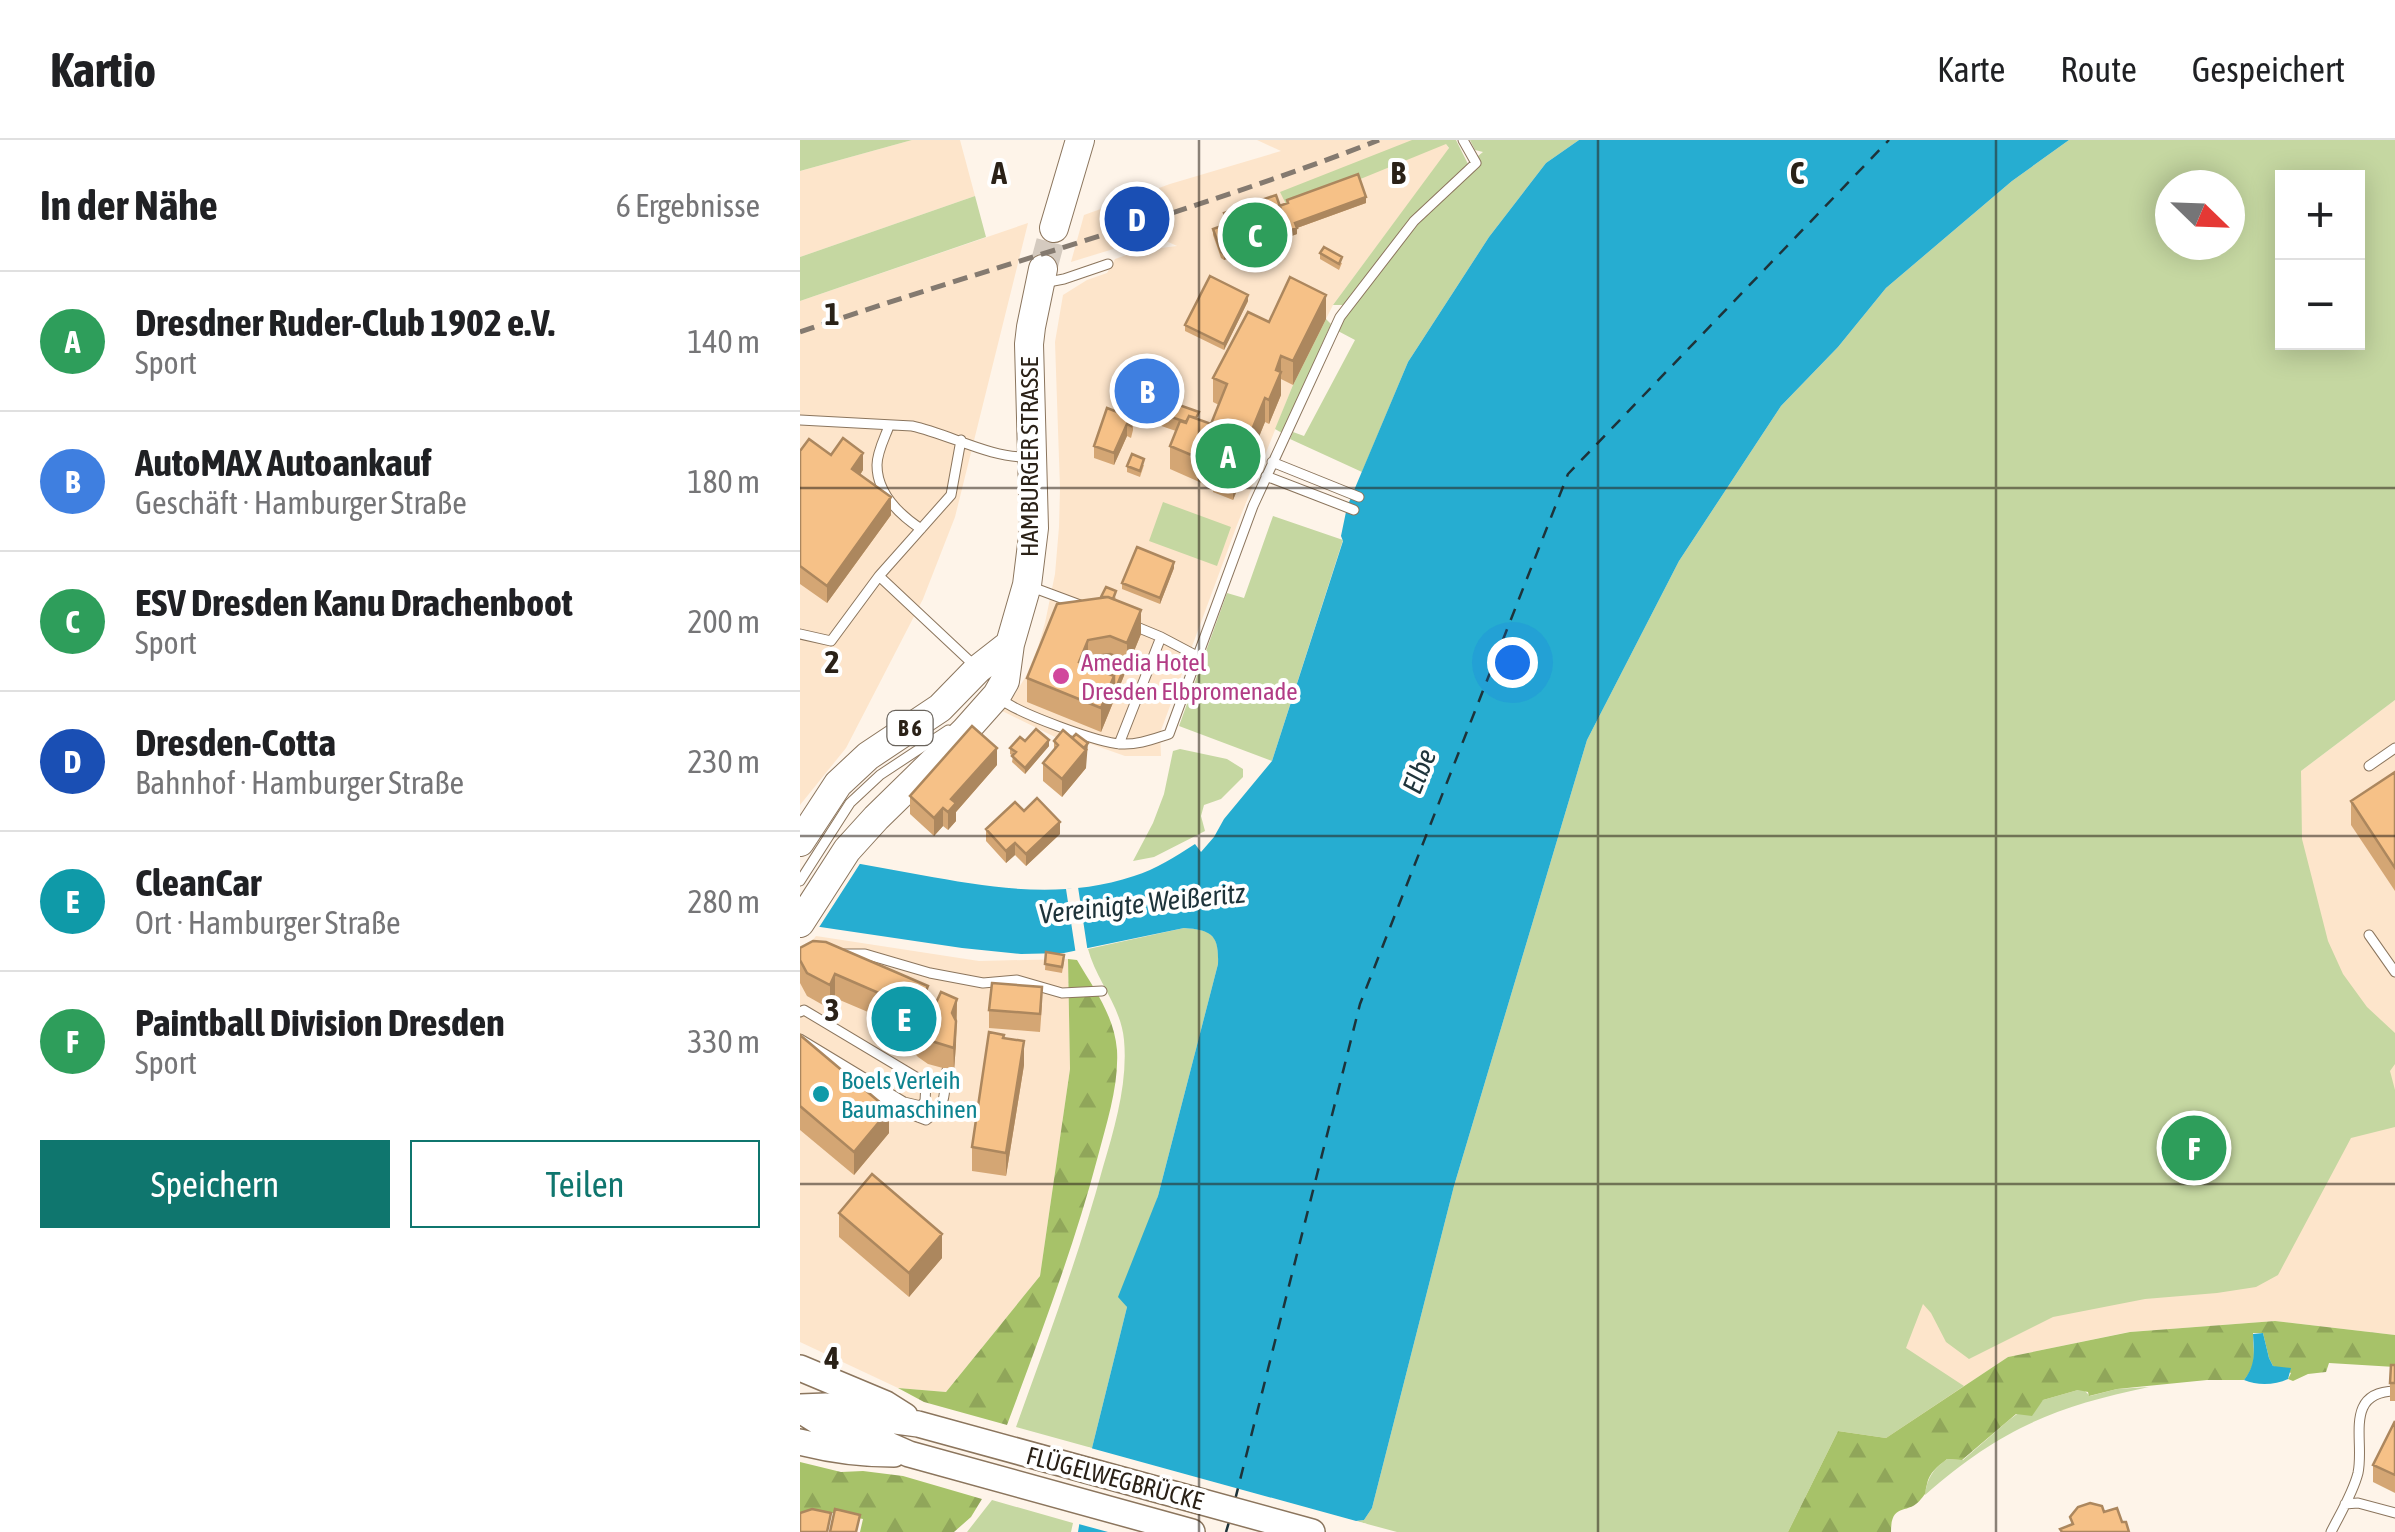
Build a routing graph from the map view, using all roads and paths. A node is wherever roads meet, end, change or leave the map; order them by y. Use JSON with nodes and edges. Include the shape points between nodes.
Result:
{"nodes":[{"id":1,"x":1080,"y":140,"type":"edge"},
{"id":2,"x":1463,"y":140,"type":"edge"},
{"id":3,"x":1054,"y":228,"type":"tunnel mouth"},
{"id":4,"x":1108,"y":264,"type":"dead end"},
{"id":5,"x":1042,"y":276,"type":"joint"},
{"id":6,"x":800,"y":420,"type":"edge"},
{"id":7,"x":890,"y":426,"type":"junction"},
{"id":8,"x":960,"y":440,"type":"junction"},
{"id":9,"x":1033,"y":457,"type":"junction"},
{"id":10,"x":1272,"y":462,"type":"junction"},
{"id":11,"x":1266,"y":476,"type":"junction"},
{"id":12,"x":1359,"y":497,"type":"dead end"},
{"id":13,"x":1354,"y":510,"type":"dead end"},
{"id":14,"x":922,"y":530,"type":"junction"},
{"id":15,"x":880,"y":576,"type":"junction"},
{"id":16,"x":1027,"y":585,"type":"junction"},
{"id":17,"x":1097,"y":612,"type":"edge"},
{"id":18,"x":1129,"y":624,"type":"edge"},
{"id":19,"x":800,"y":634,"type":"edge"},
{"id":20,"x":1162,"y":637,"type":"junction"},
{"id":21,"x":1198,"y":656,"type":"junction"},
{"id":22,"x":988,"y":683,"type":"junction"},
{"id":23,"x":1119,"y":744,"type":"junction"},
{"id":24,"x":2395,"y":748,"type":"edge"},
{"id":25,"x":2369,"y":766,"type":"dead end"},
{"id":26,"x":814,"y":834,"type":"edge"},
{"id":27,"x":800,"y":881,"type":"edge"},
{"id":28,"x":800,"y":923,"type":"edge"},
{"id":29,"x":2369,"y":935,"type":"dead end"},
{"id":30,"x":829,"y":954,"type":"edge"},
{"id":31,"x":2395,"y":972,"type":"edge"},
{"id":32,"x":1102,"y":991,"type":"dead end"},
{"id":33,"x":800,"y":1012,"type":"edge"},
{"id":34,"x":800,"y":1039,"type":"edge"},
{"id":35,"x":800,"y":1048,"type":"edge"},
{"id":36,"x":947,"y":1070,"type":"dead end"},
{"id":37,"x":926,"y":1082,"type":"junction"},
{"id":38,"x":944,"y":1085,"type":"junction"},
{"id":39,"x":800,"y":1368,"type":"edge"},
{"id":40,"x":2395,"y":1391,"type":"edge"},
{"id":41,"x":800,"y":1409,"type":"edge"},
{"id":42,"x":918,"y":1424,"type":"junction"},
{"id":43,"x":800,"y":1442,"type":"edge"},
{"id":44,"x":909,"y":1454,"type":"junction"},
{"id":45,"x":2345,"y":1504,"type":"junction"},
{"id":46,"x":2395,"y":1514,"type":"edge"},
{"id":47,"x":1192,"y":1532,"type":"edge"},
{"id":48,"x":1312,"y":1532,"type":"edge"},
{"id":49,"x":2330,"y":1532,"type":"edge"}],
"edges":[{"from":1,"to":3,"type":"main road"},
{"from":2,"to":10,"type":"lane","via":[[1476,163],[1414,221],[1340,317]]},
{"from":4,"to":5,"type":"lane","via":[[1064,279]]},
{"from":5,"to":9,"type":"main road","name":"HAMBURGER STRASSE","number":"B 6","via":[[1030,344]]},
{"from":6,"to":7,"type":"lane"},
{"from":7,"to":8,"type":"lane"},
{"from":7,"to":14,"type":"lane","via":[[877,466],[884,491]]},
{"from":8,"to":9,"type":"lane"},
{"from":8,"to":14,"type":"lane","via":[[951,496]]},
{"from":9,"to":16,"type":"main road","name":"HAMBURGER STRASSE","number":"B 6"},
{"from":10,"to":11,"type":"lane"},
{"from":10,"to":12,"type":"lane"},
{"from":11,"to":13,"type":"lane"},
{"from":11,"to":21,"type":"lane"},
{"from":14,"to":15,"type":"lane"},
{"from":15,"to":19,"type":"lane","via":[[831,640]]},
{"from":15,"to":22,"type":"lane"},
{"from":16,"to":17,"type":"lane"},
{"from":16,"to":22,"type":"main road","name":"HAMBURGER STRASSE","number":"B 6","via":[[1010,644]]},
{"from":18,"to":20,"type":"lane"},
{"from":20,"to":21,"type":"lane"},
{"from":20,"to":23,"type":"lane"},
{"from":21,"to":23,"type":"lane","via":[[1169,734]]},
{"from":22,"to":23,"type":"lane","via":[[1010,707]]},
{"from":22,"to":26,"type":"main road","name":"HAMBURGER STRASSE","number":"B 6","via":[[868,756],[838,784]]},
{"from":22,"to":26,"type":"main road","name":"HAMBURGER STRASSE","number":"B 6","via":[[966,730],[876,818]]},
{"from":24,"to":25,"type":"lane"},
{"from":26,"to":27,"type":"lane"},
{"from":26,"to":28,"type":"main road","name":"HAMBURGER STRASSE","number":"B 6"},
{"from":29,"to":31,"type":"lane"},
{"from":30,"to":32,"type":"lane","via":[[864,954],[983,984],[1017,980],[1062,993]]},
{"from":33,"to":37,"type":"lane"},
{"from":34,"to":37,"type":"lane","via":[[915,1106],[925,1101]]},
{"from":35,"to":38,"type":"lane","via":[[926,1120],[944,1101]]},
{"from":36,"to":38,"type":"lane"},
{"from":37,"to":38,"type":"lane"},
{"from":39,"to":42,"type":"main road"},
{"from":40,"to":45,"type":"lane","via":[[2378,1392],[2361,1410],[2358,1473]]},
{"from":41,"to":42,"type":"main road","via":[[826,1406]]},
{"from":41,"to":44,"type":"main road"},
{"from":42,"to":48,"type":"main road","name":"FLÜGELWEGBRÜCKE"},
{"from":43,"to":44,"type":"main road"},
{"from":44,"to":47,"type":"main road","name":"FLÜGELWEGBRÜCKE"},
{"from":45,"to":46,"type":"lane"},
{"from":45,"to":49,"type":"lane"}]}
